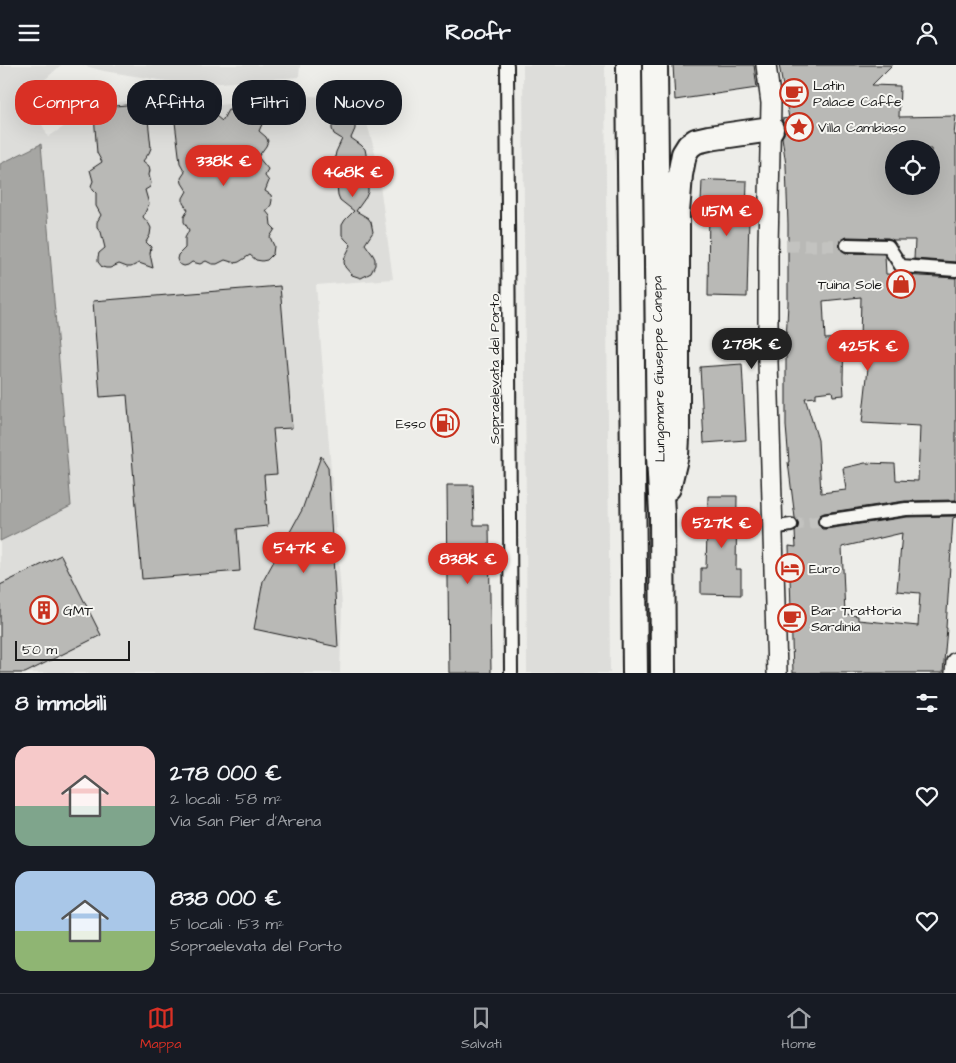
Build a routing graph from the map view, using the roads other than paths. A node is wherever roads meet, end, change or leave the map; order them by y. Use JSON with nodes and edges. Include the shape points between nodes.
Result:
{"nodes":[{"id":1,"x":507,"y":65,"type":"edge"},
{"id":2,"x":629,"y":65,"type":"edge"},
{"id":3,"x":655,"y":65,"type":"edge"},
{"id":4,"x":766,"y":65,"type":"edge"},
{"id":5,"x":771,"y":129,"type":"junction"},
{"id":6,"x":847,"y":245,"type":"tunnel mouth"},
{"id":7,"x":956,"y":270,"type":"edge"},
{"id":8,"x":956,"y":507,"type":"edge"},
{"id":9,"x":662,"y":514,"type":"junction"},
{"id":10,"x":825,"y":521,"type":"tunnel mouth"},
{"id":11,"x":792,"y":525,"type":"tunnel mouth"},
{"id":12,"x":772,"y":528,"type":"junction"},
{"id":13,"x":956,"y":662,"type":"edge"},
{"id":14,"x":511,"y":673,"type":"edge"},
{"id":15,"x":635,"y":673,"type":"edge"},
{"id":16,"x":663,"y":673,"type":"edge"},
{"id":17,"x":777,"y":673,"type":"edge"},
{"id":18,"x":955,"y":673,"type":"edge"}],
"edges":[{"from":1,"to":14,"type":"street","name":"Sopraelevata del Porto"},
{"from":2,"to":15,"type":"highway","name":"Lungomare Giuseppe Canepa"},
{"from":3,"to":9,"type":"highway","name":"Lungomare Giuseppe Canepa"},
{"from":4,"to":5,"type":"street"},
{"from":5,"to":9,"type":"highway","via":[[696,141],[684,154],[677,213],[676,455]]},
{"from":5,"to":12,"type":"street","via":[[768,362]]},
{"from":6,"to":7,"type":"street","via":[[888,246],[901,266]]},
{"from":8,"to":10,"type":"street","via":[[906,509]]},
{"from":9,"to":16,"type":"highway","name":"Lungomare Giuseppe Canepa"},
{"from":11,"to":12,"type":"street"},
{"from":12,"to":17,"type":"street"},
{"from":13,"to":18,"type":"street"}]}
